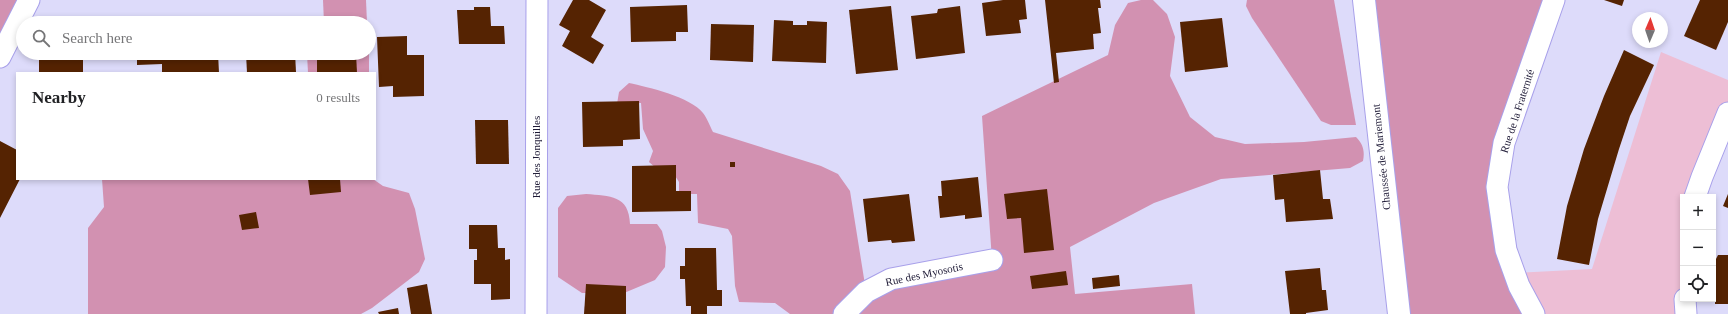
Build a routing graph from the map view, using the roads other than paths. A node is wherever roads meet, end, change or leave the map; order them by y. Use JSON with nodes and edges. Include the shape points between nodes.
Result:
{"nodes":[{"id":1,"x":29,"y":0,"type":"edge"},
{"id":2,"x":537,"y":0,"type":"edge"},
{"id":3,"x":1364,"y":0,"type":"edge"},
{"id":4,"x":1554,"y":0,"type":"edge"},
{"id":5,"x":21,"y":16,"type":"edge"},
{"id":6,"x":16,"y":26,"type":"edge"},
{"id":7,"x":0,"y":57,"type":"edge"},
{"id":8,"x":1728,"y":113,"type":"edge"},
{"id":9,"x":1696,"y":194,"type":"edge"},
{"id":10,"x":992,"y":260,"type":"dead end"},
{"id":11,"x":1685,"y":302,"type":"edge"},
{"id":12,"x":536,"y":314,"type":"edge"},
{"id":13,"x":844,"y":314,"type":"edge"},
{"id":14,"x":1399,"y":314,"type":"edge"},
{"id":15,"x":1534,"y":314,"type":"edge"},
{"id":16,"x":1686,"y":314,"type":"edge"}],
"edges":[{"from":1,"to":5,"type":"street"},
{"from":2,"to":12,"type":"street","name":"Rue des Jonquilles"},
{"from":3,"to":14,"type":"street","name":"Chaussée de Mariemont"},
{"from":4,"to":15,"type":"street","name":"Rue de la Fraternité","via":[[1504,143],[1497,187],[1506,250]]},
{"from":6,"to":7,"type":"street"},
{"from":8,"to":9,"type":"street"},
{"from":10,"to":13,"type":"street","name":"Rue des Myosotis","via":[[891,279],[866,292]]},
{"from":11,"to":16,"type":"street"}]}
